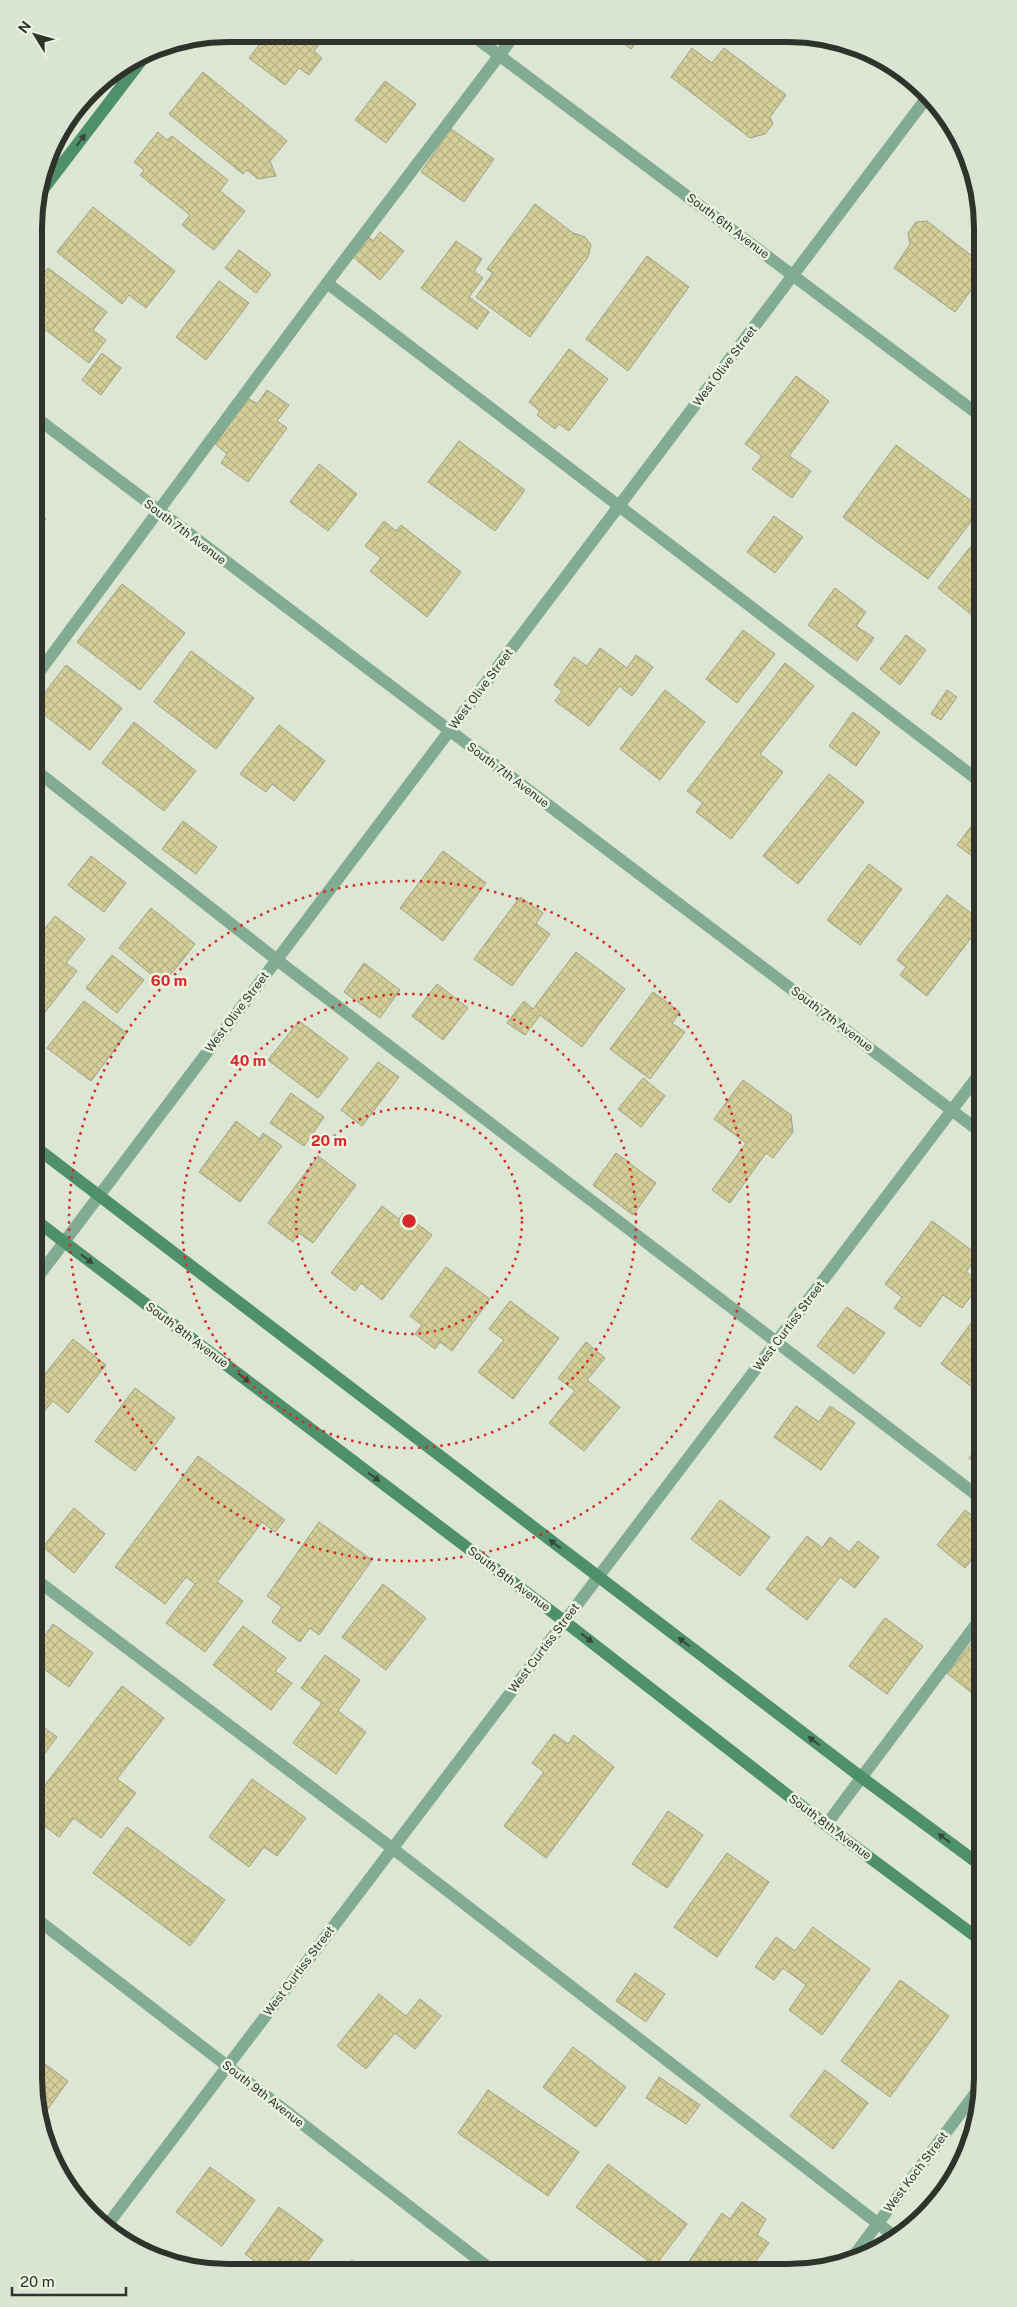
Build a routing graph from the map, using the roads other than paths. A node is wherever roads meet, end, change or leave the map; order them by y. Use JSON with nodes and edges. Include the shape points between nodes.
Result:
{"nodes":[{"id":1,"x":481,"y":42,"type":"edge"},
{"id":2,"x":509,"y":42,"type":"edge"},
{"id":3,"x":499,"y":55,"type":"junction"},
{"id":4,"x":137,"y":67,"type":"edge"},
{"id":5,"x":924,"y":101,"type":"edge"},
{"id":6,"x":49,"y":182,"type":"edge"},
{"id":7,"x":793,"y":274,"type":"junction"},
{"id":8,"x":328,"y":283,"type":"junction"},
{"id":9,"x":974,"y":411,"type":"edge"},
{"id":10,"x":42,"y":422,"type":"edge"},
{"id":11,"x":620,"y":505,"type":"junction"},
{"id":12,"x":159,"y":512,"type":"junction"},
{"id":13,"x":42,"y":668,"type":"edge"},
{"id":14,"x":450,"y":731,"type":"junction"},
{"id":15,"x":42,"y":775,"type":"edge"},
{"id":16,"x":974,"y":777,"type":"edge"},
{"id":17,"x":277,"y":960,"type":"junction"},
{"id":18,"x":974,"y":1081,"type":"edge"},
{"id":19,"x":952,"y":1110,"type":"junction"},
{"id":20,"x":974,"y":1127,"type":"edge"},
{"id":21,"x":42,"y":1152,"type":"edge"},
{"id":22,"x":99,"y":1196,"type":"junction"},
{"id":23,"x":42,"y":1225,"type":"edge"},
{"id":24,"x":64,"y":1242,"type":"junction"},
{"id":25,"x":42,"y":1271,"type":"edge"},
{"id":26,"x":777,"y":1341,"type":"junction"},
{"id":27,"x":974,"y":1493,"type":"edge"},
{"id":28,"x":598,"y":1576,"type":"junction"},
{"id":29,"x":42,"y":1584,"type":"edge"},
{"id":30,"x":564,"y":1621,"type":"junction"},
{"id":31,"x":974,"y":1627,"type":"edge"},
{"id":32,"x":861,"y":1777,"type":"junction"},
{"id":33,"x":826,"y":1825,"type":"junction"},
{"id":34,"x":392,"y":1848,"type":"junction"},
{"id":35,"x":974,"y":1860,"type":"edge"},
{"id":36,"x":42,"y":1923,"type":"edge"},
{"id":37,"x":974,"y":1935,"type":"edge"},
{"id":38,"x":227,"y":2067,"type":"junction"},
{"id":39,"x":974,"y":2096,"type":"edge"},
{"id":40,"x":110,"y":2221,"type":"edge"},
{"id":41,"x":878,"y":2224,"type":"junction"},
{"id":42,"x":891,"y":2234,"type":"edge"},
{"id":43,"x":858,"y":2251,"type":"edge"},
{"id":44,"x":484,"y":2264,"type":"edge"}],
"edges":[{"from":1,"to":3,"type":"street","name":"South 6th Avenue"},
{"from":2,"to":3,"type":"street"},
{"from":3,"to":7,"type":"street","name":"South 6th Avenue"},
{"from":3,"to":8,"type":"street"},
{"from":6,"to":4,"type":"street","one_way":true},
{"from":5,"to":7,"type":"street","name":"West Olive Street"},
{"from":7,"to":9,"type":"street","name":"South 6th Avenue"},
{"from":7,"to":11,"type":"street","name":"West Olive Street"},
{"from":8,"to":11,"type":"street"},
{"from":8,"to":12,"type":"street"},
{"from":10,"to":12,"type":"street","name":"South 7th Avenue"},
{"from":11,"to":14,"type":"street","name":"West Olive Street"},
{"from":11,"to":16,"type":"street"},
{"from":12,"to":13,"type":"street"},
{"from":12,"to":14,"type":"street","name":"South 7th Avenue"},
{"from":14,"to":17,"type":"street","name":"West Olive Street"},
{"from":14,"to":19,"type":"street","name":"South 7th Avenue"},
{"from":15,"to":17,"type":"street"},
{"from":17,"to":22,"type":"street","name":"West Olive Street"},
{"from":17,"to":26,"type":"street"},
{"from":18,"to":19,"type":"street","name":"West Curtiss Street"},
{"from":19,"to":20,"type":"street","name":"South 7th Avenue"},
{"from":19,"to":26,"type":"street","name":"West Curtiss Street"},
{"from":21,"to":22,"type":"street"},
{"from":22,"to":24,"type":"street","name":"West Olive Street"},
{"from":28,"to":22,"type":"street","one_way":true},
{"from":23,"to":24,"type":"street","name":"South 8th Avenue"},
{"from":24,"to":25,"type":"street","name":"West Olive Street"},
{"from":24,"to":30,"type":"street","name":"South 8th Avenue","one_way":true},
{"from":26,"to":27,"type":"street"},
{"from":26,"to":28,"type":"street","name":"West Curtiss Street"},
{"from":28,"to":30,"type":"street","name":"West Curtiss Street"},
{"from":32,"to":28,"type":"street","one_way":true},
{"from":29,"to":34,"type":"street"},
{"from":30,"to":33,"type":"street","name":"South 8th Avenue","one_way":true},
{"from":30,"to":34,"type":"street","name":"West Curtiss Street"},
{"from":31,"to":32,"type":"street"},
{"from":32,"to":33,"type":"street"},
{"from":35,"to":32,"type":"street","one_way":true},
{"from":33,"to":37,"type":"street","name":"South 8th Avenue"},
{"from":34,"to":38,"type":"street","name":"West Curtiss Street"},
{"from":34,"to":41,"type":"street"},
{"from":36,"to":38,"type":"street","name":"South 9th Avenue"},
{"from":38,"to":40,"type":"street","name":"West Curtiss Street"},
{"from":38,"to":44,"type":"street","name":"South 9th Avenue"},
{"from":39,"to":41,"type":"street","name":"West Koch Street"},
{"from":41,"to":42,"type":"street"},
{"from":41,"to":43,"type":"street","name":"West Koch Street"}]}
